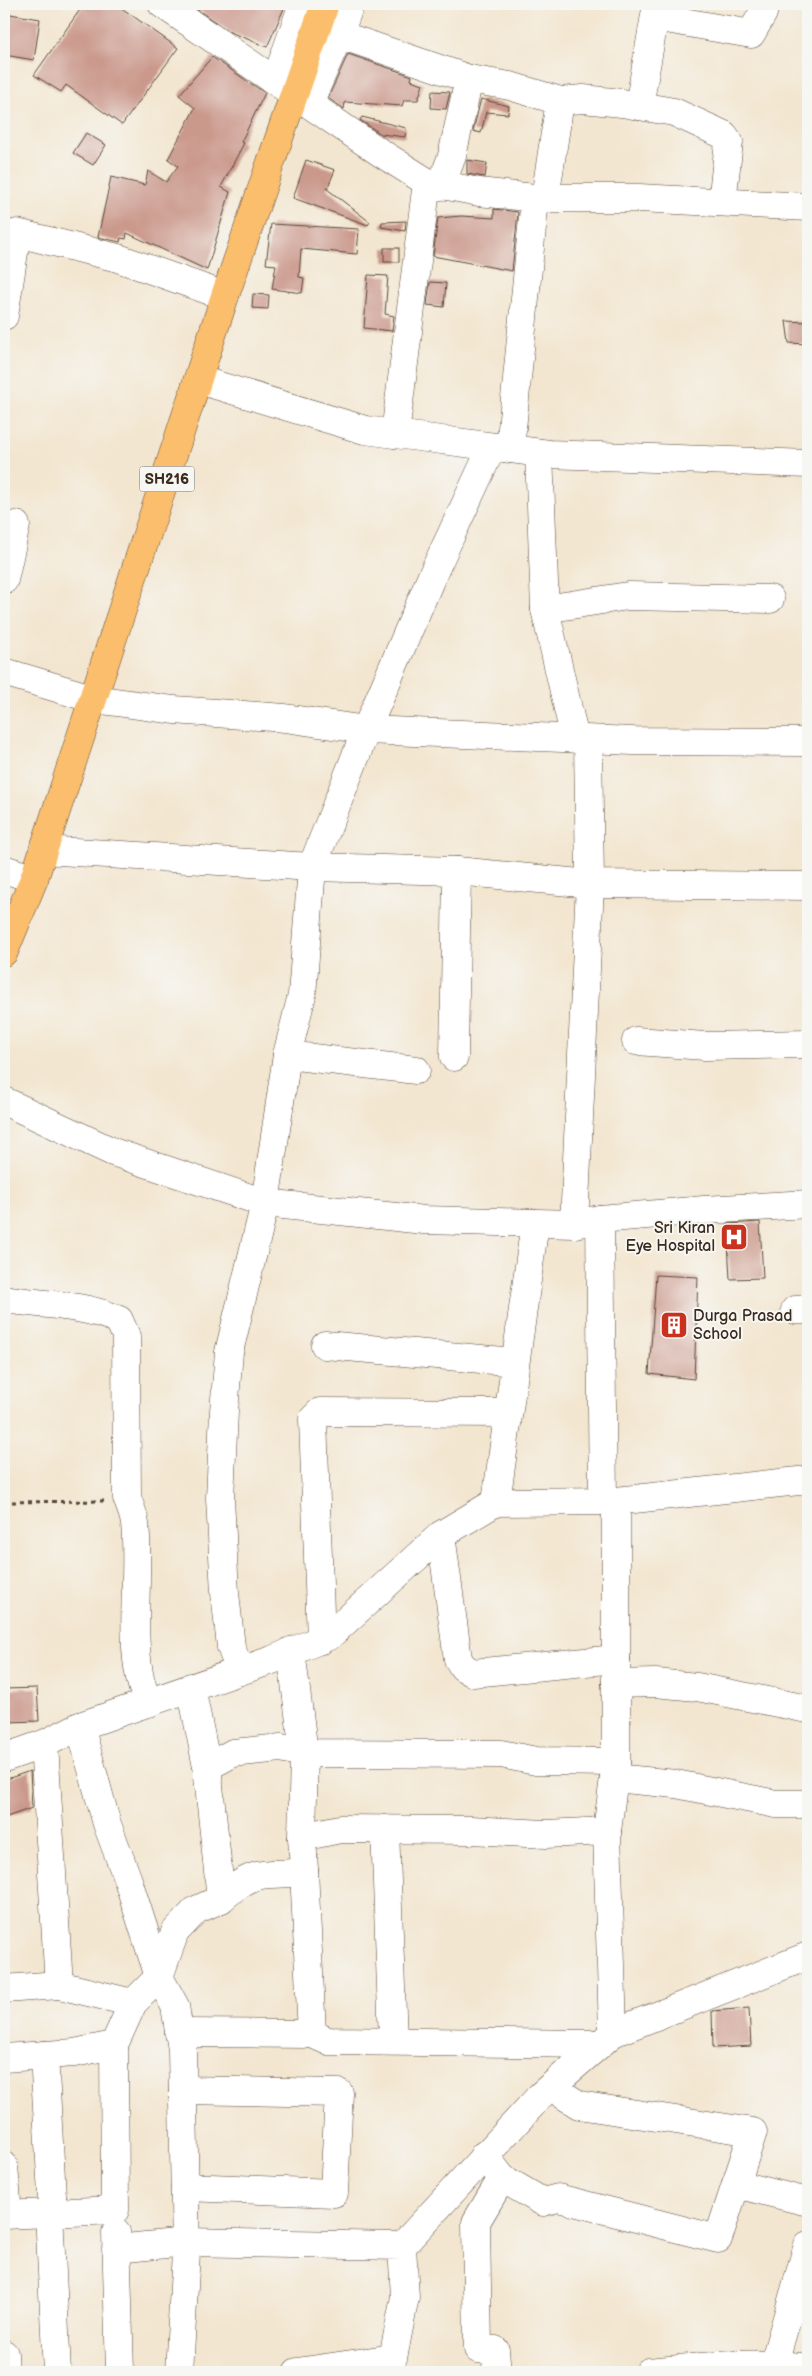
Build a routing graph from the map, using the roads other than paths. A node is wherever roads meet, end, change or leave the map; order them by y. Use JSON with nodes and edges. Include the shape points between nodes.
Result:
{"nodes":[{"id":1,"x":162,"y":4,"type":"edge"},
{"id":2,"x":303,"y":4,"type":"edge"},
{"id":3,"x":350,"y":4,"type":"edge"},
{"id":4,"x":765,"y":4,"type":"edge"},
{"id":5,"x":656,"y":10,"type":"edge"},
{"id":6,"x":327,"y":22,"type":"edge"},
{"id":7,"x":469,"y":78,"type":"junction"},
{"id":8,"x":293,"y":93,"type":"junction"},
{"id":9,"x":560,"y":101,"type":"junction"},
{"id":10,"x":639,"y":106,"type":"junction"},
{"id":11,"x":434,"y":184,"type":"junction"},
{"id":12,"x":540,"y":198,"type":"junction"},
{"id":13,"x":722,"y":202,"type":"junction"},
{"id":14,"x":808,"y":207,"type":"edge"},
{"id":15,"x":225,"y":296,"type":"junction"},
{"id":16,"x":4,"y":316,"type":"edge"},
{"id":17,"x":199,"y":380,"type":"junction"},
{"id":18,"x":395,"y":434,"type":"junction"},
{"id":19,"x":501,"y":448,"type":"junction"},
{"id":20,"x":539,"y":453,"type":"junction"},
{"id":21,"x":808,"y":464,"type":"edge"},
{"id":22,"x":16,"y":525,"type":"dead end"},
{"id":23,"x":4,"y":580,"type":"edge"},
{"id":24,"x":770,"y":599,"type":"dead end"},
{"id":25,"x":545,"y":609,"type":"junction"},
{"id":26,"x":4,"y":672,"type":"edge"},
{"id":27,"x":94,"y":698,"type":"junction"},
{"id":28,"x":366,"y":730,"type":"junction"},
{"id":29,"x":582,"y":739,"type":"junction"},
{"id":30,"x":808,"y":742,"type":"edge"},
{"id":31,"x":43,"y":850,"type":"junction"},
{"id":32,"x":312,"y":867,"type":"junction"},
{"id":33,"x":4,"y":869,"type":"edge"},
{"id":34,"x":457,"y":871,"type":"junction"},
{"id":35,"x":34,"y":879,"type":"junction"},
{"id":36,"x":590,"y":884,"type":"junction"},
{"id":37,"x":808,"y":886,"type":"edge"},
{"id":38,"x":4,"y":952,"type":"edge"},
{"id":39,"x":636,"y":1041,"type":"dead end"},
{"id":40,"x":808,"y":1044,"type":"edge"},
{"id":41,"x":287,"y":1055,"type":"junction"},
{"id":42,"x":454,"y":1057,"type":"dead end"},
{"id":43,"x":416,"y":1070,"type":"dead end"},
{"id":44,"x":4,"y":1101,"type":"edge"},
{"id":45,"x":265,"y":1203,"type":"junction"},
{"id":46,"x":808,"y":1204,"type":"edge"},
{"id":47,"x":587,"y":1221,"type":"junction"},
{"id":48,"x":536,"y":1223,"type":"junction"},
{"id":49,"x":4,"y":1299,"type":"edge"},
{"id":50,"x":325,"y":1345,"type":"dead end"},
{"id":51,"x":515,"y":1362,"type":"junction"},
{"id":52,"x":508,"y":1413,"type":"junction"},
{"id":53,"x":808,"y":1480,"type":"edge"},
{"id":54,"x":609,"y":1501,"type":"junction"},
{"id":55,"x":496,"y":1502,"type":"junction"},
{"id":56,"x":441,"y":1535,"type":"junction"},
{"id":57,"x":321,"y":1640,"type":"junction"},
{"id":58,"x":291,"y":1651,"type":"junction"},
{"id":59,"x":240,"y":1671,"type":"junction"},
{"id":60,"x":616,"y":1671,"type":"junction"},
{"id":61,"x":191,"y":1686,"type":"junction"},
{"id":62,"x":149,"y":1703,"type":"junction"},
{"id":63,"x":808,"y":1709,"type":"edge"},
{"id":64,"x":80,"y":1726,"type":"junction"},
{"id":65,"x":44,"y":1744,"type":"junction"},
{"id":66,"x":304,"y":1753,"type":"junction"},
{"id":67,"x":4,"y":1758,"type":"edge"},
{"id":68,"x":207,"y":1767,"type":"junction"},
{"id":69,"x":615,"y":1770,"type":"junction"},
{"id":70,"x":808,"y":1804,"type":"edge"},
{"id":71,"x":385,"y":1829,"type":"junction"},
{"id":72,"x":608,"y":1831,"type":"junction"},
{"id":73,"x":302,"y":1837,"type":"junction"},
{"id":74,"x":304,"y":1870,"type":"junction"},
{"id":75,"x":221,"y":1899,"type":"junction"},
{"id":76,"x":808,"y":1956,"type":"edge"},
{"id":77,"x":159,"y":1977,"type":"junction"},
{"id":78,"x":59,"y":1985,"type":"junction"},
{"id":79,"x":4,"y":1989,"type":"edge"},
{"id":80,"x":133,"y":2002,"type":"junction"},
{"id":81,"x":179,"y":2033,"type":"junction"},
{"id":82,"x":312,"y":2034,"type":"junction"},
{"id":83,"x":607,"y":2038,"type":"junction"},
{"id":84,"x":393,"y":2040,"type":"junction"},
{"id":85,"x":114,"y":2045,"type":"junction"},
{"id":86,"x":44,"y":2056,"type":"junction"},
{"id":87,"x":4,"y":2058,"type":"edge"},
{"id":88,"x":551,"y":2087,"type":"junction"},
{"id":89,"x":183,"y":2090,"type":"junction"},
{"id":90,"x":484,"y":2155,"type":"junction"},
{"id":91,"x":4,"y":2166,"type":"edge"},
{"id":92,"x":502,"y":2178,"type":"junction"},
{"id":93,"x":736,"y":2184,"type":"junction"},
{"id":94,"x":185,"y":2186,"type":"junction"},
{"id":95,"x":808,"y":2202,"type":"edge"},
{"id":96,"x":115,"y":2210,"type":"junction"},
{"id":97,"x":51,"y":2213,"type":"junction"},
{"id":98,"x":6,"y":2214,"type":"edge"},
{"id":99,"x":186,"y":2242,"type":"junction"},
{"id":100,"x":808,"y":2245,"type":"edge"},
{"id":101,"x":402,"y":2246,"type":"junction"},
{"id":102,"x":116,"y":2249,"type":"junction"},
{"id":103,"x":4,"y":2354,"type":"edge"},
{"id":104,"x":774,"y":2363,"type":"junction"},
{"id":105,"x":808,"y":2368,"type":"edge"},
{"id":106,"x":5,"y":2372,"type":"edge"},
{"id":107,"x":57,"y":2372,"type":"edge"},
{"id":108,"x":120,"y":2372,"type":"edge"},
{"id":109,"x":179,"y":2372,"type":"edge"},
{"id":110,"x":297,"y":2372,"type":"edge"},
{"id":111,"x":497,"y":2372,"type":"edge"},
{"id":112,"x":649,"y":2372,"type":"edge"}],
"edges":[{"from":1,"to":8,"type":"street"},
{"from":2,"to":8,"type":"street"},
{"from":3,"to":6,"type":"street"},
{"from":4,"to":5,"type":"street","via":[[751,34]]},
{"from":5,"to":10,"type":"street"},
{"from":6,"to":7,"type":"street"},
{"from":6,"to":8,"type":"main road","number":"SH216"},
{"from":7,"to":9,"type":"street"},
{"from":7,"to":11,"type":"street","via":[[452,156]]},
{"from":8,"to":11,"type":"street","via":[[381,153]]},
{"from":8,"to":15,"type":"main road","number":"SH216"},
{"from":9,"to":10,"type":"street"},
{"from":9,"to":12,"type":"street"},
{"from":10,"to":13,"type":"street","via":[[674,112],[724,135],[729,142]]},
{"from":11,"to":12,"type":"street"},
{"from":11,"to":18,"type":"street"},
{"from":12,"to":13,"type":"street"},
{"from":12,"to":19,"type":"street"},
{"from":13,"to":14,"type":"street"},
{"from":15,"to":16,"type":"street","via":[[118,258],[17,233]]},
{"from":15,"to":17,"type":"main road","number":"SH216"},
{"from":17,"to":18,"type":"street","via":[[365,430]]},
{"from":17,"to":27,"type":"main road","number":"SH216"},
{"from":18,"to":19,"type":"street"},
{"from":19,"to":20,"type":"street"},
{"from":19,"to":28,"type":"street","via":[[432,578]]},
{"from":20,"to":21,"type":"street"},
{"from":20,"to":25,"type":"street"},
{"from":22,"to":23,"type":"street"},
{"from":24,"to":25,"type":"street","via":[[628,596]]},
{"from":25,"to":29,"type":"street"},
{"from":26,"to":27,"type":"street"},
{"from":27,"to":28,"type":"street","via":[[174,710],[285,718]]},
{"from":27,"to":31,"type":"main road","number":"SH216"},
{"from":28,"to":29,"type":"street"},
{"from":28,"to":32,"type":"street"},
{"from":29,"to":30,"type":"street"},
{"from":29,"to":36,"type":"street"},
{"from":31,"to":32,"type":"street"},
{"from":31,"to":35,"type":"main road","number":"SH216"},
{"from":32,"to":34,"type":"street"},
{"from":32,"to":41,"type":"street","via":[[302,995]]},
{"from":33,"to":35,"type":"street"},
{"from":34,"to":36,"type":"street"},
{"from":34,"to":42,"type":"street"},
{"from":35,"to":38,"type":"main road","number":"SH216"},
{"from":36,"to":37,"type":"street"},
{"from":36,"to":47,"type":"street"},
{"from":39,"to":40,"type":"street","via":[[705,1046]]},
{"from":41,"to":43,"type":"street"},
{"from":41,"to":45,"type":"street"},
{"from":44,"to":45,"type":"street","via":[[113,1152]]},
{"from":45,"to":48,"type":"street","via":[[424,1220]]},
{"from":45,"to":59,"type":"street","via":[[229,1352],[224,1411],[220,1498],[225,1593],[231,1647]]},
{"from":46,"to":47,"type":"street"},
{"from":47,"to":48,"type":"street"},
{"from":47,"to":54,"type":"street"},
{"from":48,"to":51,"type":"street"},
{"from":49,"to":62,"type":"street","via":[[110,1316],[119,1320],[126,1336],[127,1498],[135,1522],[137,1661]]},
{"from":50,"to":51,"type":"street"},
{"from":51,"to":52,"type":"street"},
{"from":52,"to":55,"type":"street"},
{"from":52,"to":57,"type":"street","via":[[320,1412],[313,1419]]},
{"from":53,"to":54,"type":"street"},
{"from":54,"to":55,"type":"street"},
{"from":54,"to":60,"type":"street"},
{"from":55,"to":56,"type":"street"},
{"from":56,"to":57,"type":"street"},
{"from":56,"to":60,"type":"street","via":[[458,1659],[464,1667],[473,1673]]},
{"from":57,"to":58,"type":"street"},
{"from":58,"to":59,"type":"street"},
{"from":58,"to":66,"type":"street"},
{"from":59,"to":61,"type":"street"},
{"from":60,"to":63,"type":"street","via":[[655,1683],[697,1686]]},
{"from":60,"to":69,"type":"street"},
{"from":61,"to":62,"type":"street"},
{"from":61,"to":68,"type":"street"},
{"from":62,"to":64,"type":"street"},
{"from":64,"to":65,"type":"street"},
{"from":64,"to":77,"type":"street","via":[[107,1824]]},
{"from":65,"to":67,"type":"street"},
{"from":65,"to":78,"type":"street"},
{"from":66,"to":68,"type":"street","via":[[281,1748],[233,1753]]},
{"from":66,"to":69,"type":"street","via":[[501,1754]]},
{"from":66,"to":73,"type":"street"},
{"from":68,"to":75,"type":"street"},
{"from":69,"to":70,"type":"street","via":[[776,1804]]},
{"from":69,"to":72,"type":"street"},
{"from":71,"to":72,"type":"street","via":[[546,1834]]},
{"from":71,"to":73,"type":"street","via":[[340,1829]]},
{"from":71,"to":84,"type":"street"},
{"from":72,"to":83,"type":"street"},
{"from":73,"to":74,"type":"street"},
{"from":74,"to":75,"type":"street","via":[[294,1874],[259,1876],[241,1882]]},
{"from":74,"to":82,"type":"street"},
{"from":75,"to":77,"type":"street","via":[[196,1910],[176,1932]]},
{"from":76,"to":83,"type":"street"},
{"from":77,"to":80,"type":"street"},
{"from":77,"to":81,"type":"street","via":[[176,2006]]},
{"from":78,"to":79,"type":"street"},
{"from":78,"to":80,"type":"street"},
{"from":80,"to":85,"type":"street"},
{"from":81,"to":82,"type":"street"},
{"from":81,"to":89,"type":"street"},
{"from":82,"to":84,"type":"street","via":[[328,2041]]},
{"from":83,"to":84,"type":"street"},
{"from":83,"to":88,"type":"street"},
{"from":85,"to":86,"type":"street"},
{"from":85,"to":96,"type":"street"},
{"from":86,"to":87,"type":"street"},
{"from":86,"to":97,"type":"street"},
{"from":88,"to":90,"type":"street"},
{"from":88,"to":93,"type":"street","via":[[579,2105],[753,2132]]},
{"from":89,"to":94,"type":"street"},
{"from":89,"to":94,"type":"street","via":[[339,2093],[334,2193]]},
{"from":90,"to":92,"type":"street"},
{"from":90,"to":101,"type":"street"},
{"from":91,"to":98,"type":"street"},
{"from":92,"to":93,"type":"street","via":[[543,2202],[558,2198],[718,2239]]},
{"from":92,"to":111,"type":"street","via":[[476,2222],[478,2349],[495,2350]]},
{"from":93,"to":95,"type":"street"},
{"from":94,"to":99,"type":"street"},
{"from":96,"to":97,"type":"street"},
{"from":96,"to":102,"type":"street"},
{"from":97,"to":98,"type":"street"},
{"from":97,"to":107,"type":"street"},
{"from":99,"to":101,"type":"street"},
{"from":99,"to":102,"type":"street"},
{"from":99,"to":109,"type":"street"},
{"from":100,"to":104,"type":"street"},
{"from":101,"to":110,"type":"street","via":[[405,2297],[393,2358]]},
{"from":102,"to":108,"type":"street"},
{"from":103,"to":106,"type":"street"},
{"from":104,"to":105,"type":"street"},
{"from":104,"to":112,"type":"street"}]}
